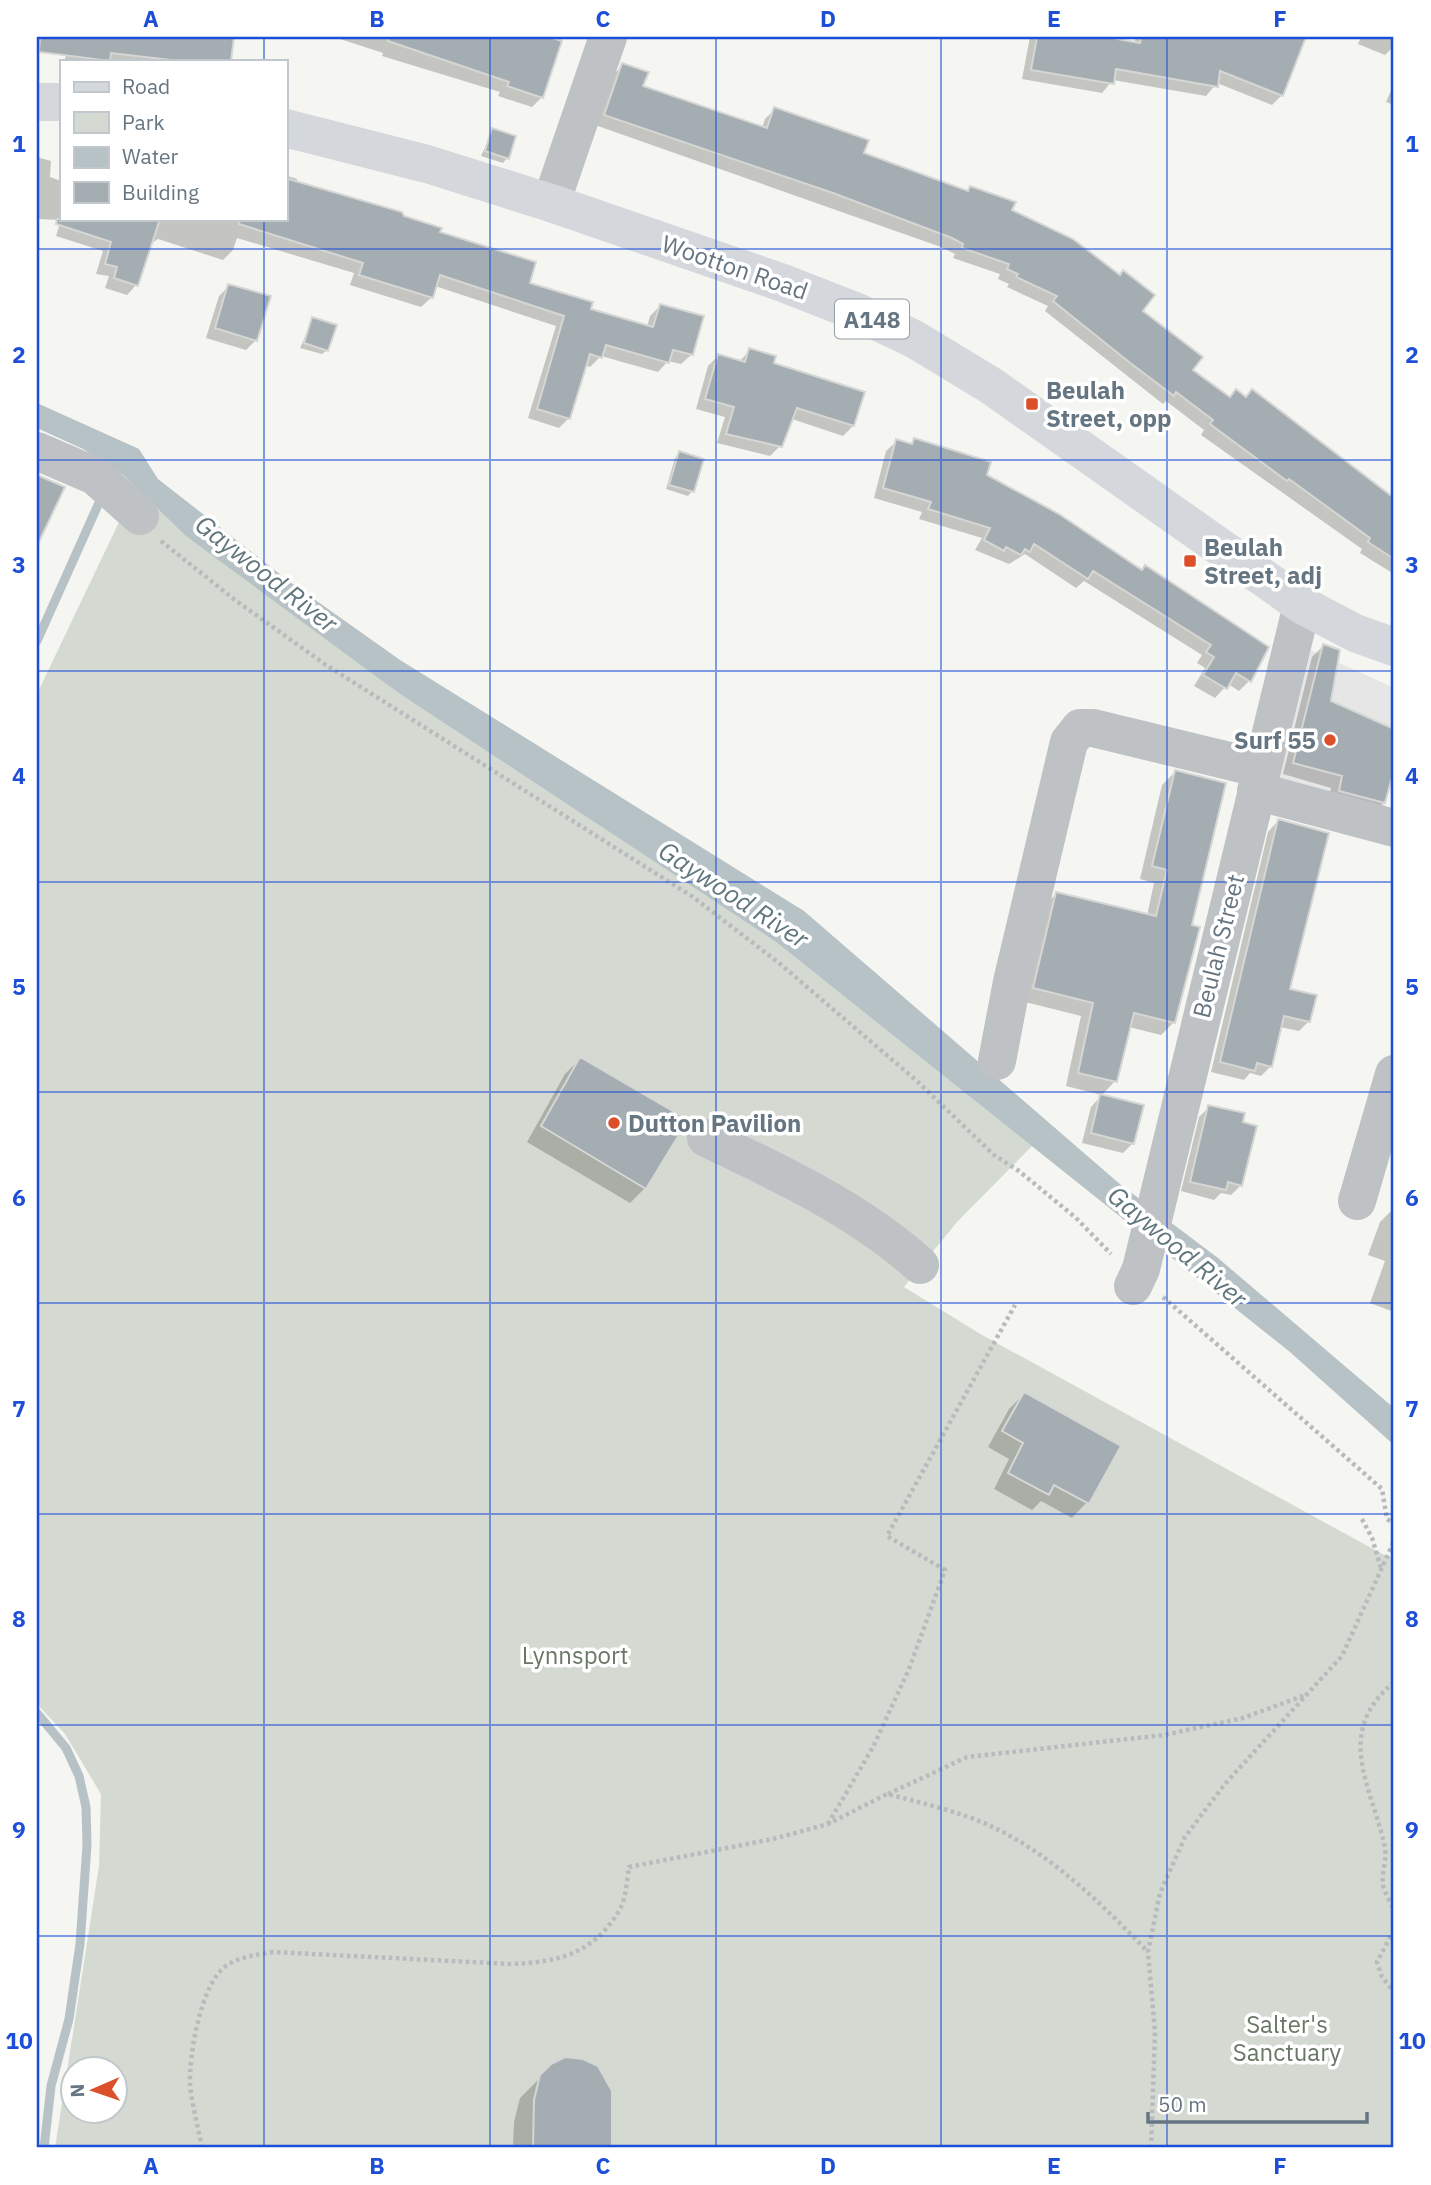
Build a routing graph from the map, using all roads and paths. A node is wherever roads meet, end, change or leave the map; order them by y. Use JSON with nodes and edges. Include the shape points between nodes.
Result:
{"nodes":[{"id":1,"x":608,"y":37,"type":"edge"},
{"id":2,"x":37,"y":102,"type":"edge"},
{"id":3,"x":60,"y":102,"type":"edge"},
{"id":4,"x":287,"y":129,"type":"edge"},
{"id":5,"x":551,"y":203,"type":"junction"},
{"id":6,"x":37,"y":450,"type":"edge"},
{"id":7,"x":136,"y":512,"type":"joint"},
{"id":8,"x":1302,"y":605,"type":"junction"},
{"id":9,"x":1394,"y":647,"type":"edge"},
{"id":10,"x":1259,"y":780,"type":"junction"},
{"id":11,"x":1394,"y":828,"type":"edge"},
{"id":12,"x":997,"y":1061,"type":"dead end"},
{"id":13,"x":1394,"y":1074,"type":"edge"},
{"id":14,"x":706,"y":1138,"type":"dead end"},
{"id":15,"x":1357,"y":1201,"type":"dead end"},
{"id":16,"x":920,"y":1265,"type":"dead end"},
{"id":17,"x":1137,"y":1277,"type":"junction"},
{"id":18,"x":1014,"y":1305,"type":"dead end"},
{"id":19,"x":1362,"y":1519,"type":"dead end"},
{"id":20,"x":1394,"y":1524,"type":"edge"},
{"id":21,"x":1393,"y":1544,"type":"edge"},
{"id":22,"x":1381,"y":1569,"type":"junction"},
{"id":23,"x":1394,"y":1682,"type":"edge"},
{"id":24,"x":1310,"y":1693,"type":"junction"},
{"id":25,"x":887,"y":1794,"type":"junction"},
{"id":26,"x":828,"y":1824,"type":"junction"},
{"id":27,"x":1394,"y":1910,"type":"edge"},
{"id":28,"x":1394,"y":1930,"type":"edge"},
{"id":29,"x":1148,"y":1952,"type":"junction"},
{"id":30,"x":1394,"y":1992,"type":"edge"},
{"id":31,"x":202,"y":2148,"type":"edge"},
{"id":32,"x":1152,"y":2148,"type":"edge"}],
"edges":[{"from":1,"to":5,"type":"street"},
{"from":2,"to":3,"type":"main road"},
{"from":4,"to":5,"type":"main road","name":"Wootton Road","number":"A148","via":[[427,164]]},
{"from":5,"to":8,"type":"main road","name":"Wootton Road","number":"A148","via":[[783,283],[914,339],[990,385]]},
{"from":6,"to":7,"type":"street","via":[[95,476]]},
{"from":7,"to":17,"type":"path","via":[[167,549],[326,665],[693,897],[779,963],[994,1155],[1076,1218]]},
{"from":8,"to":9,"type":"main road","name":"Wootton Road","number":"A148"},
{"from":8,"to":10,"type":"street","name":"Beulah Street"},
{"from":10,"to":11,"type":"street"},
{"from":10,"to":12,"type":"street","via":[[1093,728],[1080,729],[1069,743]]},
{"from":10,"to":17,"type":"street","name":"Beulah Street"},
{"from":13,"to":15,"type":"street"},
{"from":14,"to":16,"type":"street","via":[[764,1165],[888,1237]]},
{"from":17,"to":20,"type":"path","via":[[1382,1489],[1387,1519]]},
{"from":18,"to":26,"type":"path","via":[[887,1536],[945,1570],[909,1669],[873,1747]]},
{"from":19,"to":22,"type":"path"},
{"from":21,"to":22,"type":"path"},
{"from":22,"to":24,"type":"path","via":[[1342,1656]]},
{"from":23,"to":27,"type":"path","via":[[1370,1711],[1361,1738],[1361,1772],[1384,1847],[1382,1884]]},
{"from":24,"to":25,"type":"path","via":[[1244,1718],[1164,1735],[967,1757]]},
{"from":24,"to":29,"type":"path","via":[[1268,1734],[1185,1837],[1160,1893]]},
{"from":25,"to":26,"type":"path"},
{"from":25,"to":29,"type":"path","via":[[994,1827],[1055,1865]]},
{"from":26,"to":31,"type":"path","via":[[629,1867],[621,1907],[593,1944],[549,1962],[273,1952],[246,1956],[224,1968],[205,1998],[196,2033],[190,2083]]},
{"from":28,"to":30,"type":"path","via":[[1377,1962]]},
{"from":29,"to":32,"type":"path","via":[[1156,2032]]}]}
